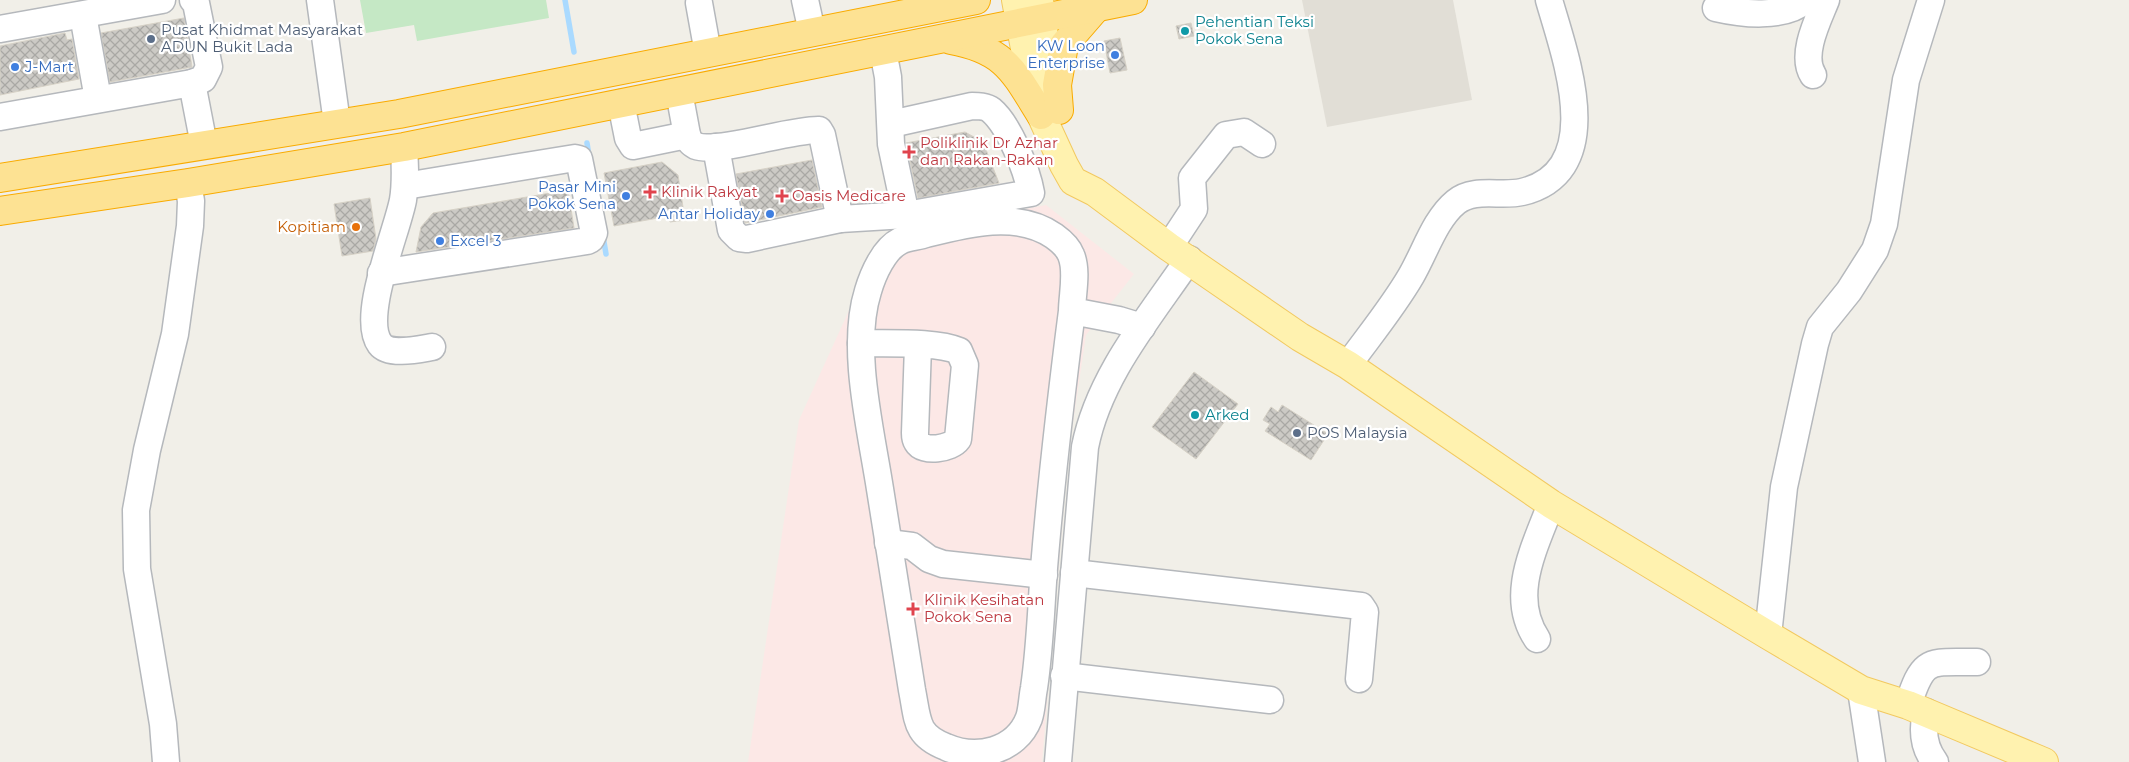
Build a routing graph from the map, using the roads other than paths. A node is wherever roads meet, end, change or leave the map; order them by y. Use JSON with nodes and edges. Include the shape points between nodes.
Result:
{"nodes":[{"id":1,"x":162,"y":0,"type":"edge"},
{"id":2,"x":193,"y":0,"type":"edge"},
{"id":3,"x":320,"y":0,"type":"edge"},
{"id":4,"x":805,"y":0,"type":"edge"},
{"id":5,"x":976,"y":0,"type":"edge"},
{"id":6,"x":1133,"y":0,"type":"edge"},
{"id":7,"x":1549,"y":0,"type":"edge"},
{"id":8,"x":1806,"y":0,"type":"edge"},
{"id":9,"x":1826,"y":0,"type":"edge"},
{"id":10,"x":1931,"y":0,"type":"edge"},
{"id":11,"x":701,"y":1,"type":"edge"},
{"id":12,"x":943,"y":4,"type":"edge"},
{"id":13,"x":1097,"y":7,"type":"junction"},
{"id":14,"x":1716,"y":8,"type":"dead end"},
{"id":15,"x":1029,"y":11,"type":"edge"},
{"id":16,"x":84,"y":15,"type":"junction"},
{"id":17,"x":0,"y":29,"type":"edge"},
{"id":18,"x":812,"y":32,"type":"junction"},
{"id":19,"x":945,"y":38,"type":"junction"},
{"id":20,"x":883,"y":51,"type":"junction"},
{"id":21,"x":708,"y":53,"type":"junction"},
{"id":22,"x":1813,"y":75,"type":"dead end"},
{"id":23,"x":192,"y":83,"type":"junction"},
{"id":24,"x":679,"y":92,"type":"junction"},
{"id":25,"x":98,"y":99,"type":"junction"},
{"id":26,"x":621,"y":103,"type":"junction"},
{"id":27,"x":1050,"y":113,"type":"junction"},
{"id":28,"x":0,"y":117,"type":"edge"},
{"id":29,"x":337,"y":123,"type":"junction"},
{"id":30,"x":687,"y":134,"type":"junction"},
{"id":31,"x":891,"y":134,"type":"junction"},
{"id":32,"x":1262,"y":144,"type":"dead end"},
{"id":33,"x":204,"y":145,"type":"junction"},
{"id":34,"x":404,"y":147,"type":"junction"},
{"id":35,"x":716,"y":147,"type":"junction"},
{"id":36,"x":0,"y":178,"type":"edge"},
{"id":37,"x":188,"y":183,"type":"junction"},
{"id":38,"x":413,"y":184,"type":"junction"},
{"id":39,"x":0,"y":211,"type":"edge"},
{"id":40,"x":906,"y":215,"type":"junction"},
{"id":41,"x":840,"y":218,"type":"junction"},
{"id":42,"x":1179,"y":253,"type":"junction"},
{"id":43,"x":393,"y":270,"type":"junction"},
{"id":44,"x":1072,"y":312,"type":"junction"},
{"id":45,"x":1142,"y":327,"type":"junction"},
{"id":46,"x":861,"y":342,"type":"junction"},
{"id":47,"x":918,"y":346,"type":"dead end"},
{"id":48,"x":432,"y":347,"type":"dead end"},
{"id":49,"x":1348,"y":365,"type":"junction"},
{"id":50,"x":1551,"y":504,"type":"junction"},
{"id":51,"x":888,"y":543,"type":"junction"},
{"id":52,"x":1074,"y":573,"type":"junction"},
{"id":53,"x":1044,"y":575,"type":"junction"},
{"id":54,"x":1768,"y":635,"type":"junction"},
{"id":55,"x":1537,"y":639,"type":"dead end"},
{"id":56,"x":1977,"y":662,"type":"dead end"},
{"id":57,"x":1064,"y":676,"type":"junction"},
{"id":58,"x":1359,"y":679,"type":"dead end"},
{"id":59,"x":1861,"y":690,"type":"junction"},
{"id":60,"x":1270,"y":700,"type":"dead end"},
{"id":61,"x":1917,"y":708,"type":"junction"},
{"id":62,"x":1013,"y":752,"type":"edge"},
{"id":63,"x":2027,"y":759,"type":"edge"},
{"id":64,"x":166,"y":762,"type":"edge"},
{"id":65,"x":1058,"y":762,"type":"edge"},
{"id":66,"x":1872,"y":762,"type":"edge"},
{"id":67,"x":1935,"y":762,"type":"edge"}],
"edges":[{"from":1,"to":16,"type":"street"},
{"from":2,"to":23,"type":"street","via":[[209,67],[202,79]]},
{"from":3,"to":29,"type":"street"},
{"from":4,"to":18,"type":"street"},
{"from":5,"to":12,"type":"highway"},
{"from":6,"to":13,"type":"highway"},
{"from":7,"to":49,"type":"street","via":[[1576,108],[1574,137],[1568,154],[1556,172],[1538,187],[1504,194],[1472,193],[1446,211],[1410,277]]},
{"from":8,"to":14,"type":"street","via":[[1776,11],[1753,14]]},
{"from":9,"to":22,"type":"street","via":[[1810,46],[1808,62]]},
{"from":10,"to":54,"type":"street","via":[[1906,80],[1884,224],[1875,250],[1849,291],[1820,327],[1815,344],[1784,487]]},
{"from":11,"to":21,"type":"street"},
{"from":12,"to":18,"type":"highway"},
{"from":13,"to":15,"type":"highway"},
{"from":13,"to":27,"type":"highway","via":[[1064,45]]},
{"from":15,"to":19,"type":"highway"},
{"from":15,"to":27,"type":"main road"},
{"from":16,"to":17,"type":"street"},
{"from":16,"to":25,"type":"street"},
{"from":18,"to":21,"type":"highway"},
{"from":19,"to":20,"type":"highway"},
{"from":19,"to":27,"type":"highway","via":[[980,47],[1008,64]]},
{"from":20,"to":24,"type":"highway"},
{"from":20,"to":31,"type":"street"},
{"from":21,"to":29,"type":"highway","via":[[399,114]]},
{"from":23,"to":25,"type":"street"},
{"from":23,"to":33,"type":"street"},
{"from":24,"to":26,"type":"highway"},
{"from":24,"to":30,"type":"street"},
{"from":25,"to":28,"type":"street"},
{"from":26,"to":30,"type":"street","via":[[628,138],[633,146]]},
{"from":26,"to":34,"type":"highway"},
{"from":27,"to":42,"type":"main road","via":[[1073,180],[1095,192]]},
{"from":29,"to":33,"type":"highway"},
{"from":30,"to":35,"type":"street","via":[[689,141],[696,146]]},
{"from":31,"to":40,"type":"street"},
{"from":31,"to":40,"type":"street","via":[[963,107],[982,106],[990,110],[1009,135],[1029,180],[1031,193]]},
{"from":32,"to":42,"type":"street","via":[[1244,132],[1226,134],[1192,178],[1194,209]]},
{"from":33,"to":36,"type":"highway"},
{"from":34,"to":37,"type":"highway"},
{"from":34,"to":38,"type":"street"},
{"from":35,"to":41,"type":"street","via":[[819,130]]},
{"from":35,"to":41,"type":"street","via":[[731,230],[739,238],[747,239]]},
{"from":37,"to":39,"type":"highway"},
{"from":37,"to":64,"type":"street","via":[[190,226],[175,334],[136,510],[137,569],[163,724]]},
{"from":38,"to":43,"type":"street"},
{"from":38,"to":43,"type":"street","via":[[570,157],[579,159],[594,232],[591,239]]},
{"from":40,"to":41,"type":"street"},
{"from":42,"to":45,"type":"street"},
{"from":42,"to":49,"type":"main road","via":[[1300,337]]},
{"from":43,"to":48,"type":"street","via":[[375,320],[380,345],[398,350]]},
{"from":44,"to":45,"type":"street"},
{"from":44,"to":46,"type":"street","via":[[1073,269],[1071,255],[1063,242],[1046,230],[1018,222],[975,224],[900,241],[888,250],[869,289]]},
{"from":44,"to":53,"type":"street","via":[[1051,481]]},
{"from":45,"to":52,"type":"street","via":[[1115,368],[1090,424],[1085,447]]},
{"from":46,"to":47,"type":"street"},
{"from":46,"to":51,"type":"street","via":[[872,444]]},
{"from":49,"to":50,"type":"main road"},
{"from":50,"to":54,"type":"main road"},
{"from":50,"to":55,"type":"street","via":[[1530,562],[1524,594],[1528,624]]},
{"from":51,"to":53,"type":"street","via":[[912,546],[929,559],[943,564]]},
{"from":51,"to":62,"type":"street","via":[[918,722],[924,736],[956,751],[976,754]]},
{"from":52,"to":57,"type":"street"},
{"from":52,"to":58,"type":"street","via":[[1361,606],[1365,612]]},
{"from":53,"to":62,"type":"street","via":[[1037,670],[1029,718]]},
{"from":54,"to":59,"type":"main road"},
{"from":56,"to":61,"type":"street","via":[[1927,666],[1917,676]]},
{"from":57,"to":60,"type":"street"},
{"from":57,"to":65,"type":"street"},
{"from":59,"to":61,"type":"main road"},
{"from":59,"to":66,"type":"street"},
{"from":61,"to":63,"type":"main road"},
{"from":61,"to":67,"type":"street","via":[[1924,739]]}]}
